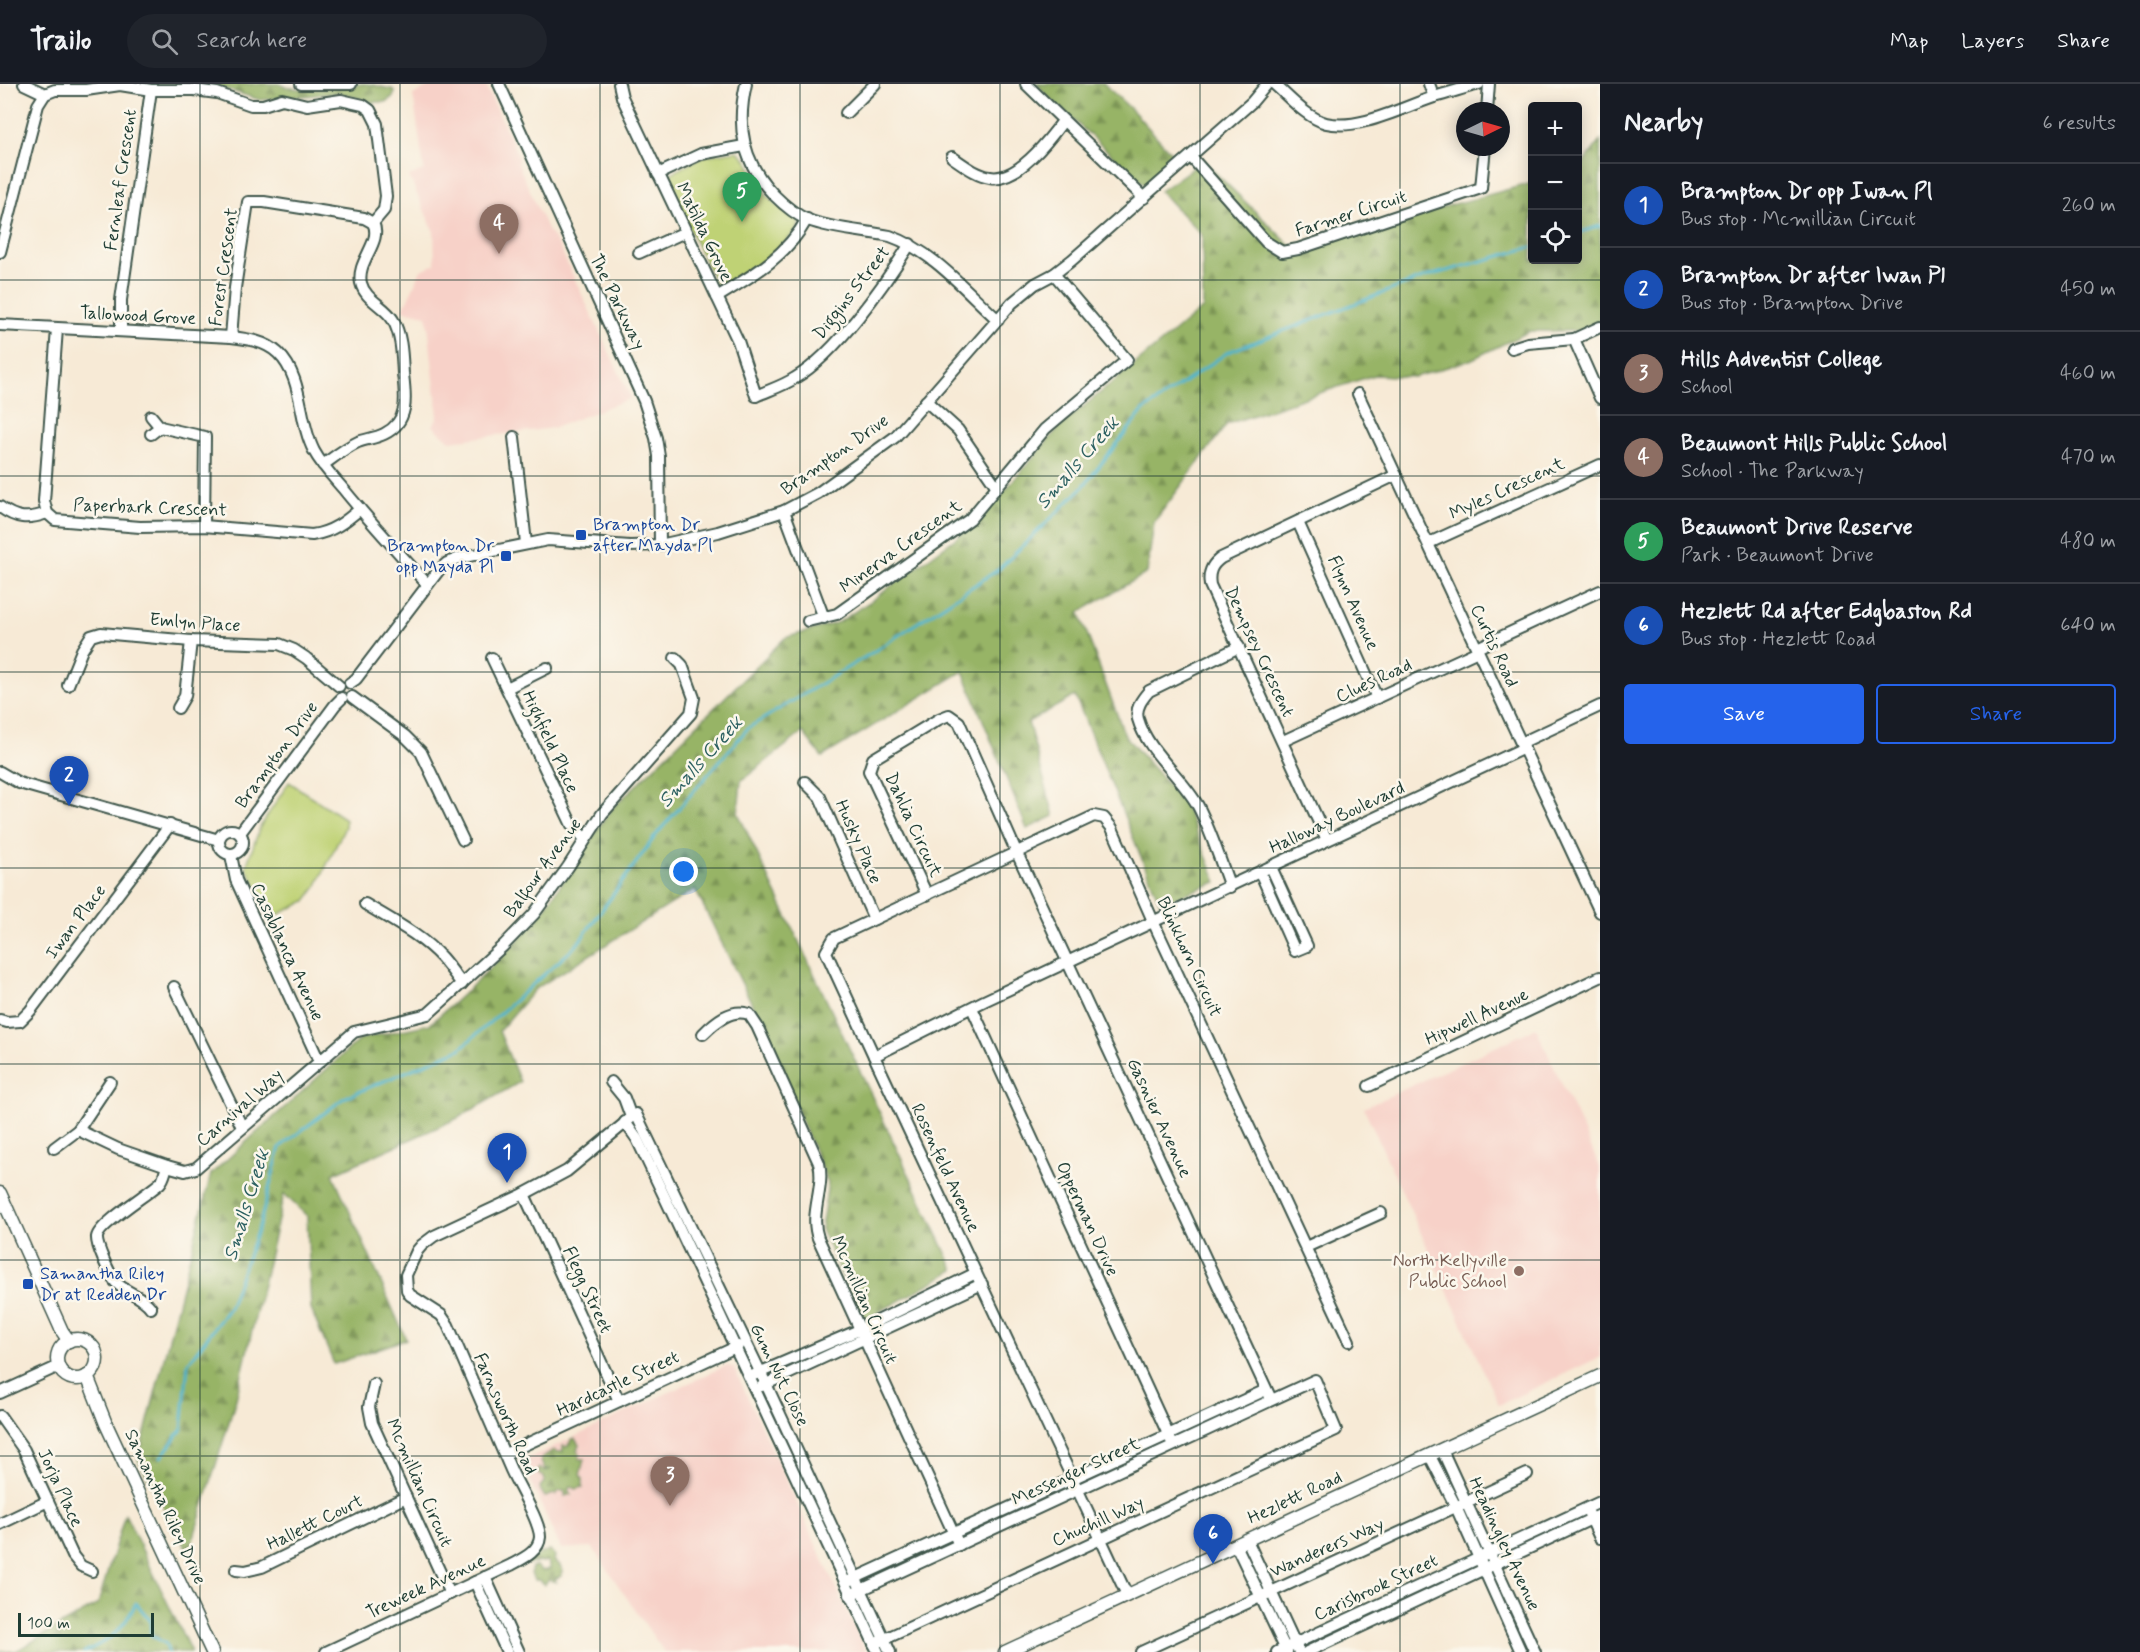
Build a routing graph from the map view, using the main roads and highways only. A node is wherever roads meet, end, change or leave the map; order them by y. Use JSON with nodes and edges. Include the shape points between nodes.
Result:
{"nodes":[{"id":1,"x":0,"y":1193,"type":"edge"},
{"id":2,"x":69,"y":1341,"type":"junction"},
{"id":3,"x":87,"y":1376,"type":"junction"},
{"id":4,"x":1600,"y":1376,"type":"edge"},
{"id":5,"x":212,"y":1652,"type":"edge"},
{"id":6,"x":1005,"y":1652,"type":"edge"}],
"edges":[{"from":1,"to":2,"type":"main road"},
{"from":2,"to":3,"type":"main road","via":[[81,1340],[95,1350],[97,1362]]},
{"from":2,"to":3,"type":"main road","via":[[58,1352],[59,1366],[72,1378]]},
{"from":3,"to":5,"type":"main road","name":"Samantha Riley Drive"},
{"from":4,"to":6,"type":"main road","name":"Hezlett Road"}]}
